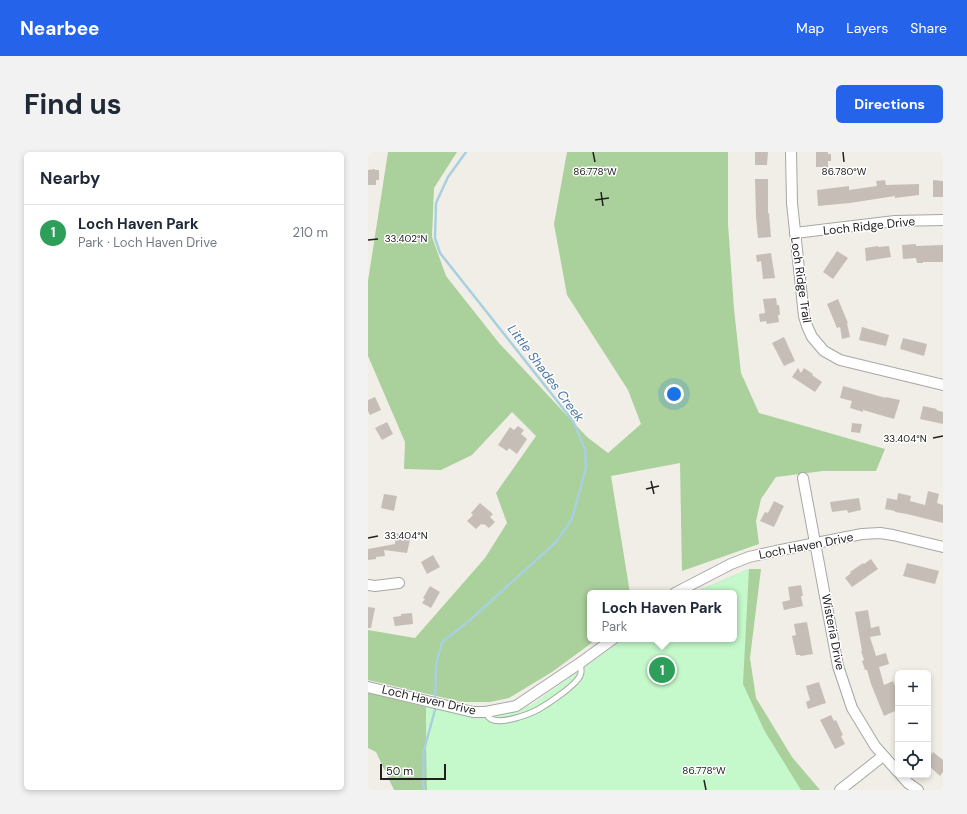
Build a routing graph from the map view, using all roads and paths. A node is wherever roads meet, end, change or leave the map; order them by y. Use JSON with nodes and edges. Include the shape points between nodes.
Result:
{"nodes":[{"id":1,"x":791,"y":152,"type":"edge"},
{"id":2,"x":943,"y":220,"type":"edge"},
{"id":3,"x":795,"y":233,"type":"junction"},
{"id":4,"x":943,"y":385,"type":"edge"},
{"id":5,"x":803,"y":478,"type":"dead end"},
{"id":6,"x":816,"y":544,"type":"junction"},
{"id":7,"x":943,"y":547,"type":"edge"},
{"id":8,"x":399,"y":583,"type":"dead end"},
{"id":9,"x":368,"y":585,"type":"edge"},
{"id":10,"x":681,"y":590,"type":"edge"},
{"id":11,"x":609,"y":642,"type":"edge"},
{"id":12,"x":580,"y":663,"type":"junction"},
{"id":13,"x":368,"y":687,"type":"edge"},
{"id":14,"x":486,"y":712,"type":"junction"},
{"id":15,"x":883,"y":756,"type":"junction"},
{"id":16,"x":895,"y":769,"type":"edge"},
{"id":17,"x":904,"y":778,"type":"edge"},
{"id":18,"x":840,"y":790,"type":"edge"},
{"id":19,"x":918,"y":790,"type":"edge"}],
"edges":[{"from":1,"to":3,"type":"street","name":"Loch Ridge Trail"},
{"from":2,"to":3,"type":"street","name":"Loch Ridge Drive","via":[[896,222]]},
{"from":3,"to":4,"type":"street","name":"Loch Ridge Trail","via":[[804,316],[812,337],[824,351],[840,360]]},
{"from":5,"to":6,"type":"street","name":"Wisteria Drive"},
{"from":6,"to":7,"type":"street","name":"Loch Haven Drive","via":[[862,534],[880,533]]},
{"from":6,"to":10,"type":"street","name":"Loch Haven Drive","via":[[749,557]]},
{"from":6,"to":15,"type":"street","name":"Wisteria Drive","via":[[838,666],[852,708]]},
{"from":8,"to":9,"type":"street"},
{"from":11,"to":12,"type":"street","name":"Loch Haven Drive"},
{"from":12,"to":14,"type":"street","name":"Loch Haven Drive","via":[[516,706]]},
{"from":12,"to":14,"type":"lane","via":[[581,674],[577,680],[539,709],[501,721],[490,719]]},
{"from":13,"to":14,"type":"street","name":"Loch Haven Drive","via":[[473,712]]},
{"from":15,"to":16,"type":"street","name":"Wisteria Drive"},
{"from":15,"to":18,"type":"street"},
{"from":17,"to":19,"type":"street"}]}
